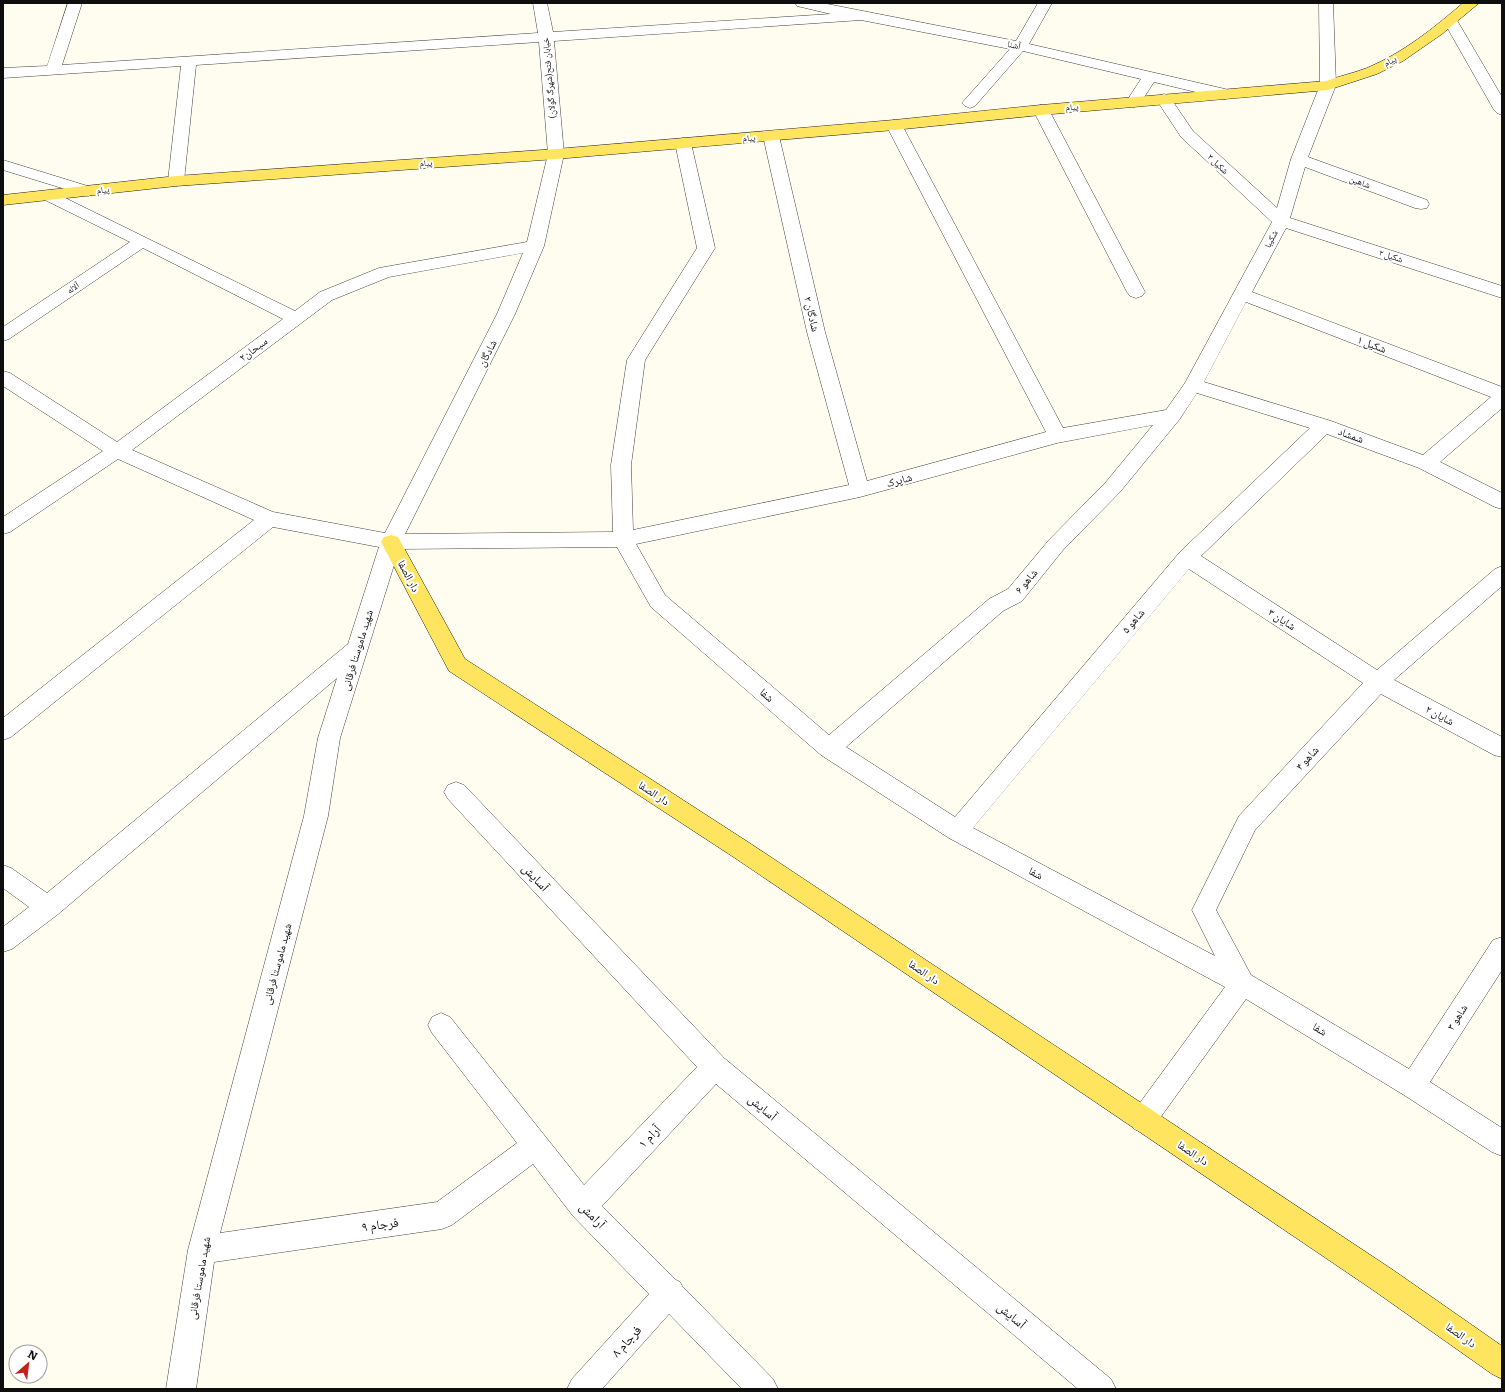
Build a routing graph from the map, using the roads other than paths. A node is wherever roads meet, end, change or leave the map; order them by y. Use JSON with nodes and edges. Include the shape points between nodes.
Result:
{"nodes":[{"id":1,"x":75,"y":3,"type":"edge"},
{"id":2,"x":540,"y":3,"type":"edge"},
{"id":3,"x":802,"y":3,"type":"edge"},
{"id":4,"x":1045,"y":3,"type":"edge"},
{"id":5,"x":1326,"y":3,"type":"edge"},
{"id":6,"x":1472,"y":3,"type":"edge"},
{"id":7,"x":861,"y":16,"type":"junction"},
{"id":8,"x":1451,"y":22,"type":"junction"},
{"id":9,"x":546,"y":36,"type":"junction"},
{"id":10,"x":1020,"y":46,"type":"junction"},
{"id":11,"x":189,"y":60,"type":"junction"},
{"id":12,"x":53,"y":70,"type":"junction"},
{"id":13,"x":3,"y":73,"type":"edge"},
{"id":14,"x":1150,"y":76,"type":"junction"},
{"id":15,"x":1328,"y":85,"type":"junction"},
{"id":16,"x":1225,"y":94,"type":"junction"},
{"id":17,"x":1164,"y":99,"type":"junction"},
{"id":18,"x":1134,"y":102,"type":"junction"},
{"id":19,"x":970,"y":103,"type":"dead end"},
{"id":20,"x":1041,"y":110,"type":"junction"},
{"id":21,"x":1502,"y":110,"type":"edge"},
{"id":22,"x":894,"y":125,"type":"junction"},
{"id":23,"x":770,"y":136,"type":"junction"},
{"id":24,"x":683,"y":143,"type":"junction"},
{"id":25,"x":556,"y":154,"type":"junction"},
{"id":26,"x":1299,"y":159,"type":"junction"},
{"id":27,"x":3,"y":165,"type":"edge"},
{"id":28,"x":176,"y":181,"type":"junction"},
{"id":29,"x":88,"y":191,"type":"junction"},
{"id":30,"x":49,"y":196,"type":"junction"},
{"id":31,"x":3,"y":200,"type":"edge"},
{"id":32,"x":1421,"y":204,"type":"dead end"},
{"id":33,"x":1281,"y":221,"type":"junction"},
{"id":34,"x":142,"y":241,"type":"junction"},
{"id":35,"x":535,"y":246,"type":"junction"},
{"id":36,"x":1136,"y":292,"type":"dead end"},
{"id":37,"x":1502,"y":292,"type":"edge"},
{"id":38,"x":1241,"y":294,"type":"junction"},
{"id":39,"x":295,"y":318,"type":"junction"},
{"id":40,"x":3,"y":336,"type":"edge"},
{"id":41,"x":3,"y":377,"type":"edge"},
{"id":42,"x":1193,"y":385,"type":"junction"},
{"id":43,"x":1502,"y":394,"type":"edge"},
{"id":44,"x":1502,"y":398,"type":"edge"},
{"id":45,"x":1172,"y":415,"type":"junction"},
{"id":46,"x":1324,"y":426,"type":"junction"},
{"id":47,"x":1058,"y":436,"type":"junction"},
{"id":48,"x":117,"y":451,"type":"junction"},
{"id":49,"x":1426,"y":463,"type":"junction"},
{"id":50,"x":860,"y":490,"type":"junction"},
{"id":51,"x":1502,"y":502,"type":"edge"},
{"id":52,"x":269,"y":519,"type":"junction"},
{"id":53,"x":3,"y":527,"type":"edge"},
{"id":54,"x":623,"y":538,"type":"junction"},
{"id":55,"x":391,"y":542,"type":"junction"},
{"id":56,"x":1187,"y":557,"type":"junction"},
{"id":57,"x":1502,"y":574,"type":"edge"},
{"id":58,"x":358,"y":649,"type":"junction"},
{"id":59,"x":1378,"y":682,"type":"junction"},
{"id":60,"x":3,"y":731,"type":"edge"},
{"id":61,"x":829,"y":748,"type":"junction"},
{"id":62,"x":1502,"y":748,"type":"edge"},
{"id":63,"x":456,"y":792,"type":"dead end"},
{"id":64,"x":957,"y":831,"type":"junction"},
{"id":65,"x":3,"y":875,"type":"edge"},
{"id":66,"x":48,"y":908,"type":"junction"},
{"id":67,"x":6,"y":944,"type":"edge"},
{"id":68,"x":1502,"y":948,"type":"edge"},
{"id":69,"x":1242,"y":983,"type":"junction"},
{"id":70,"x":441,"y":1025,"type":"dead end"},
{"id":71,"x":714,"y":1067,"type":"junction"},
{"id":72,"x":1413,"y":1086,"type":"junction"},
{"id":73,"x":1143,"y":1120,"type":"junction"},
{"id":74,"x":1502,"y":1143,"type":"edge"},
{"id":75,"x":536,"y":1146,"type":"junction"},
{"id":76,"x":583,"y":1206,"type":"junction"},
{"id":77,"x":202,"y":1250,"type":"junction"},
{"id":78,"x":670,"y":1292,"type":"junction"},
{"id":79,"x":1502,"y":1364,"type":"edge"},
{"id":80,"x":180,"y":1389,"type":"edge"},
{"id":81,"x":582,"y":1389,"type":"edge"},
{"id":82,"x":763,"y":1389,"type":"edge"},
{"id":83,"x":1101,"y":1389,"type":"edge"}],
"edges":[{"from":1,"to":12,"type":"street"},
{"from":2,"to":9,"type":"street","name":"خیابان فتح(شهرگ گولان)"},
{"from":3,"to":7,"type":"street","name":"آشنا"},
{"from":4,"to":10,"type":"street"},
{"from":5,"to":15,"type":"street"},
{"from":6,"to":8,"type":"main road","name":"پیام"},
{"from":7,"to":9,"type":"street"},
{"from":7,"to":10,"type":"street","name":"آشنا"},
{"from":8,"to":15,"type":"main road","name":"پیام","via":[[1406,53],[1379,67]]},
{"from":8,"to":21,"type":"street"},
{"from":9,"to":11,"type":"street"},
{"from":9,"to":25,"type":"street","name":"خیابان فتح(شهرگ گولان)"},
{"from":10,"to":14,"type":"street","name":"آشنا"},
{"from":10,"to":19,"type":"street"},
{"from":11,"to":12,"type":"street"},
{"from":11,"to":28,"type":"street"},
{"from":12,"to":13,"type":"street"},
{"from":14,"to":16,"type":"street","name":"آشنا"},
{"from":14,"to":18,"type":"street"},
{"from":15,"to":16,"type":"main road","name":"پیام"},
{"from":15,"to":26,"type":"street","name":"شکیبا"},
{"from":16,"to":17,"type":"main road","name":"پیام"},
{"from":17,"to":18,"type":"main road","name":"پیام"},
{"from":17,"to":33,"type":"street","name":"شکیل ۳","via":[[1187,134]]},
{"from":18,"to":20,"type":"main road","name":"پیام"},
{"from":20,"to":22,"type":"main road","name":"پیام"},
{"from":20,"to":36,"type":"street"},
{"from":22,"to":23,"type":"main road","name":"پیام"},
{"from":22,"to":47,"type":"street"},
{"from":23,"to":24,"type":"main road","name":"پیام"},
{"from":23,"to":50,"type":"street","name":"شادگان ۲","via":[[816,332]]},
{"from":24,"to":25,"type":"main road","name":"پیام"},
{"from":24,"to":54,"type":"street","via":[[706,248],[636,360],[621,465]]},
{"from":25,"to":28,"type":"main road","name":"پیام"},
{"from":25,"to":35,"type":"street","name":"شادگان"},
{"from":26,"to":32,"type":"street","name":"شاهین"},
{"from":26,"to":33,"type":"street","name":"شکیبا"},
{"from":27,"to":29,"type":"street"},
{"from":28,"to":29,"type":"main road","name":"پیام"},
{"from":29,"to":30,"type":"main road","name":"پیام"},
{"from":30,"to":31,"type":"main road","name":"پیام"},
{"from":30,"to":34,"type":"street"},
{"from":33,"to":37,"type":"street","name":"شکیل ۲"},
{"from":33,"to":38,"type":"street","name":"شکیبا"},
{"from":34,"to":39,"type":"street"},
{"from":34,"to":40,"type":"street","name":"آلاله"},
{"from":35,"to":39,"type":"street","name":"سبحان۲","via":[[384,272],[326,296]]},
{"from":35,"to":55,"type":"street","name":"شادگان","via":[[506,314]]},
{"from":38,"to":42,"type":"street","name":"شکیبا"},
{"from":38,"to":43,"type":"street","name":"شکیل ۱"},
{"from":39,"to":48,"type":"street","name":"سبحان۲"},
{"from":41,"to":48,"type":"street","name":"شاپرک"},
{"from":42,"to":45,"type":"street","name":"شاهو ۶"},
{"from":42,"to":46,"type":"street","name":"شمشاد"},
{"from":44,"to":49,"type":"street"},
{"from":45,"to":47,"type":"street","name":"شاپرک"},
{"from":45,"to":61,"type":"street","name":"شاهو ۶","via":[[1113,487],[1056,545],[1015,595],[996,605]]},
{"from":46,"to":49,"type":"street","name":"شمشاد"},
{"from":46,"to":56,"type":"street","name":"شاهو ۵"},
{"from":47,"to":50,"type":"street","name":"شاپرک"},
{"from":48,"to":52,"type":"street","name":"شاپرک"},
{"from":48,"to":53,"type":"street","name":"سبحان۲"},
{"from":49,"to":51,"type":"street","name":"شمشاد"},
{"from":50,"to":54,"type":"street","name":"شاپرک"},
{"from":52,"to":55,"type":"street","name":"شاپرک"},
{"from":52,"to":60,"type":"street"},
{"from":54,"to":55,"type":"street","name":"شاپرک"},
{"from":54,"to":61,"type":"street","name":"شفا","via":[[658,601]]},
{"from":55,"to":58,"type":"street","name":"شهید ماموستا فرقانی"},
{"from":55,"to":73,"type":"main road","name":"دار الصفا","via":[[457,665],[743,851]]},
{"from":56,"to":59,"type":"street","name":"شایان ۳"},
{"from":56,"to":64,"type":"street","name":"شاهو ۵"},
{"from":57,"to":59,"type":"street","name":"شاهو ۴"},
{"from":58,"to":66,"type":"street"},
{"from":58,"to":77,"type":"street","name":"شهید ماموستا فرقانی","via":[[329,738],[316,816]]},
{"from":59,"to":62,"type":"street","name":"شایان ۲"},
{"from":59,"to":69,"type":"street","name":"شاهو ۴","via":[[1247,824],[1204,910]]},
{"from":61,"to":64,"type":"street","name":"شفا"},
{"from":63,"to":71,"type":"street","name":"آسایش"},
{"from":64,"to":69,"type":"street","name":"شفا"},
{"from":65,"to":66,"type":"street"},
{"from":66,"to":67,"type":"street"},
{"from":68,"to":72,"type":"street","name":"شاهو ۳"},
{"from":69,"to":72,"type":"street","name":"شفا"},
{"from":69,"to":73,"type":"street"},
{"from":70,"to":75,"type":"street","name":"آرامش"},
{"from":71,"to":76,"type":"street","name":"آرام ۱"},
{"from":71,"to":83,"type":"street","name":"آسایش"},
{"from":72,"to":74,"type":"street","name":"شفا"},
{"from":73,"to":79,"type":"main road","name":"دار الصفا","via":[[1383,1280]]},
{"from":75,"to":76,"type":"street","name":"آرامش"},
{"from":75,"to":77,"type":"street","name":"فرجام ۹","via":[[442,1215]]},
{"from":76,"to":78,"type":"street","name":"آرامش"},
{"from":77,"to":80,"type":"street","name":"شهید ماموستا فرقانی"},
{"from":78,"to":81,"type":"street","name":"فرجام ۸"},
{"from":78,"to":82,"type":"street","name":"آرامش"}]}
